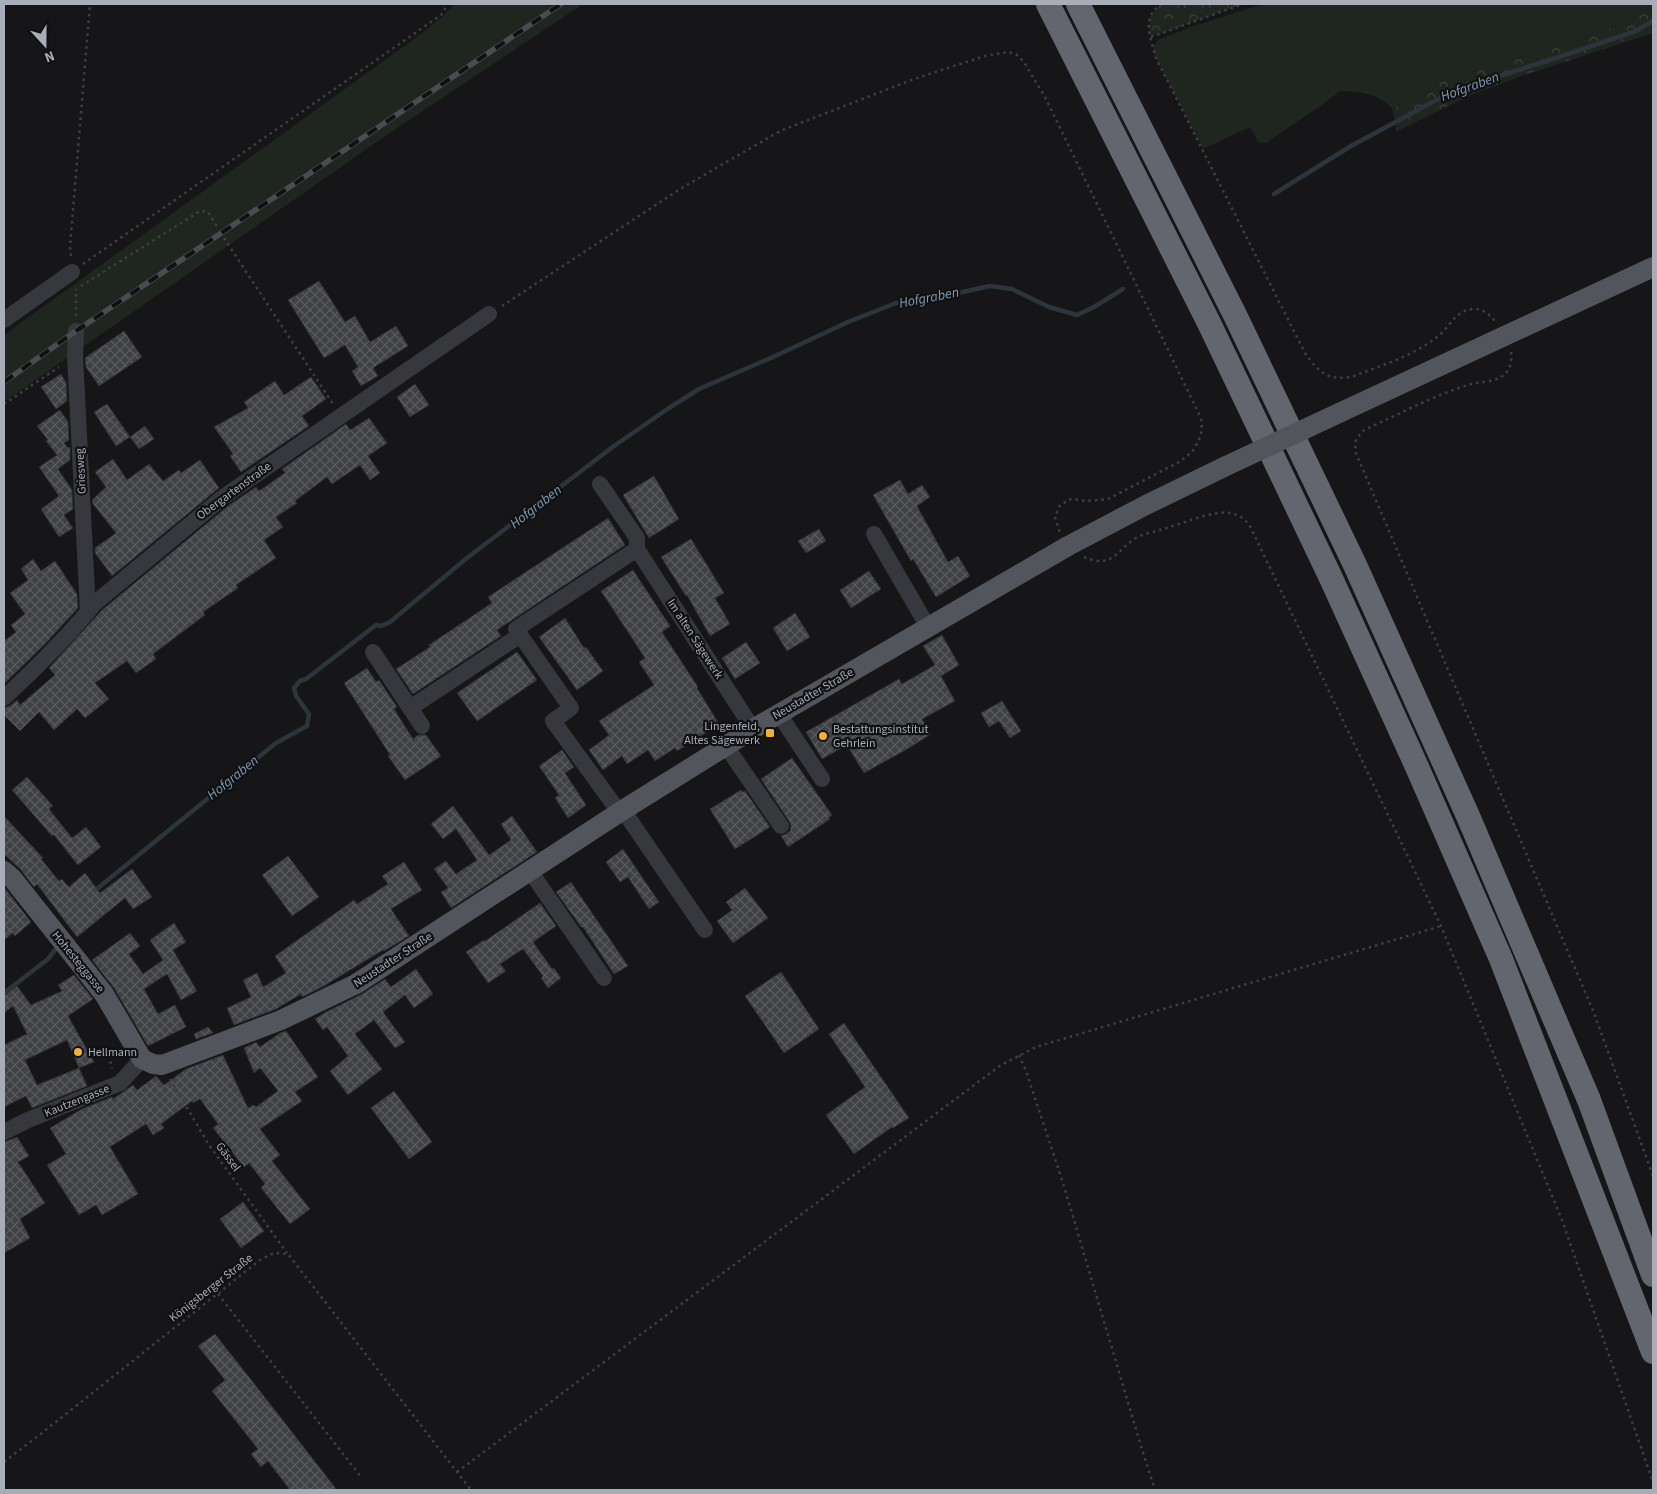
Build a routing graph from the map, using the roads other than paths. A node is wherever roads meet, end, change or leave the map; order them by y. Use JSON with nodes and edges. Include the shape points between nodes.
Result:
{"nodes":[{"id":1,"x":1048,"y":4,"type":"edge"},
{"id":2,"x":1078,"y":4,"type":"edge"},
{"id":3,"x":1653,"y":267,"type":"edge"},
{"id":4,"x":72,"y":272,"type":"road end"},
{"id":5,"x":489,"y":314,"type":"road end"},
{"id":6,"x":4,"y":320,"type":"edge"},
{"id":7,"x":76,"y":331,"type":"road end"},
{"id":8,"x":600,"y":484,"type":"dead end"},
{"id":9,"x":874,"y":534,"type":"dead end"},
{"id":10,"x":637,"y":549,"type":"junction"},
{"id":11,"x":88,"y":612,"type":"junction"},
{"id":12,"x":928,"y":627,"type":"junction"},
{"id":13,"x":520,"y":636,"type":"junction"},
{"id":14,"x":373,"y":652,"type":"dead end"},
{"id":15,"x":4,"y":698,"type":"edge"},
{"id":16,"x":410,"y":708,"type":"junction"},
{"id":17,"x":779,"y":714,"type":"junction"},
{"id":18,"x":422,"y":726,"type":"dead end"},
{"id":19,"x":753,"y":729,"type":"junction"},
{"id":20,"x":726,"y":746,"type":"junction"},
{"id":21,"x":822,"y":779,"type":"dead end"},
{"id":22,"x":621,"y":812,"type":"junction"},
{"id":23,"x":781,"y":826,"type":"dead end"},
{"id":24,"x":4,"y":871,"type":"edge"},
{"id":25,"x":530,"y":871,"type":"junction"},
{"id":26,"x":705,"y":930,"type":"dead end"},
{"id":27,"x":604,"y":978,"type":"dead end"},
{"id":28,"x":142,"y":1059,"type":"junction"},
{"id":29,"x":4,"y":1132,"type":"edge"},
{"id":30,"x":1653,"y":1275,"type":"edge"},
{"id":31,"x":1653,"y":1352,"type":"edge"}],
"edges":[{"from":1,"to":31,"type":"highway","via":[[1209,323],[1417,767],[1501,959]]},
{"from":2,"to":30,"type":"highway","via":[[1235,315],[1359,574],[1472,825],[1589,1100]]},
{"from":3,"to":12,"type":"main road","name":"Neustadter Straße","bridge":true,"via":[[1146,504]]},
{"from":4,"to":6,"type":"street"},
{"from":5,"to":11,"type":"street","name":"Obergartenstraße","via":[[222,498]]},
{"from":7,"to":11,"type":"street","name":"Griesweg"},
{"from":8,"to":10,"type":"street","name":"Im alten Sägewerk","via":[[637,538]]},
{"from":9,"to":12,"type":"street"},
{"from":10,"to":13,"type":"street","via":[[516,629]]},
{"from":10,"to":19,"type":"street","name":"Im alten Sägewerk"},
{"from":11,"to":15,"type":"street","name":"Obergartenstraße"},
{"from":12,"to":17,"type":"main road","name":"Neustadter Straße"},
{"from":13,"to":16,"type":"street"},
{"from":13,"to":22,"type":"street","via":[[571,708],[553,721]]},
{"from":14,"to":16,"type":"street"},
{"from":16,"to":18,"type":"street"},
{"from":17,"to":19,"type":"main road","name":"Neustadter Straße"},
{"from":17,"to":21,"type":"street"},
{"from":19,"to":20,"type":"main road","name":"Neustadter Straße"},
{"from":20,"to":22,"type":"main road","name":"Neustadter Straße"},
{"from":20,"to":23,"type":"street"},
{"from":22,"to":25,"type":"main road","name":"Neustadter Straße"},
{"from":22,"to":26,"type":"street"},
{"from":24,"to":28,"type":"main road","name":"Hohesteggasse","via":[[104,994]]},
{"from":25,"to":27,"type":"street"},
{"from":25,"to":28,"type":"main road","name":"Neustadter Straße","via":[[356,984],[281,1020],[162,1065]]},
{"from":28,"to":29,"type":"street","name":"Kautzengasse","via":[[120,1083]]}]}
